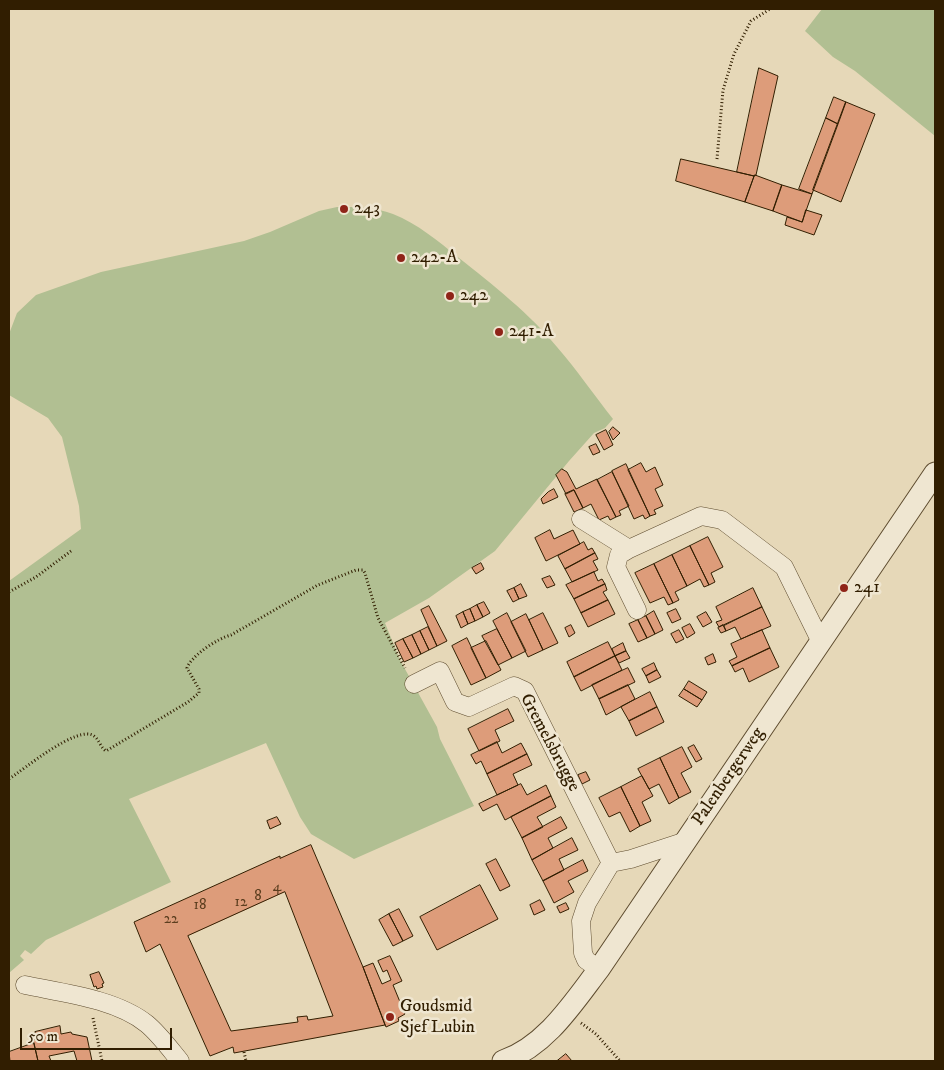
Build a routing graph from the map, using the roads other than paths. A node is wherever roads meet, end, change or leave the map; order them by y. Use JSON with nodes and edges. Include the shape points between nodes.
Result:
{"nodes":[{"id":1,"x":935,"y":473,"type":"edge"},
{"id":2,"x":581,"y":519,"type":"dead end"},
{"id":3,"x":629,"y":549,"type":"junction"},
{"id":4,"x":637,"y":610,"type":"dead end"},
{"id":5,"x":821,"y":642,"type":"junction"},
{"id":6,"x":414,"y":684,"type":"road end"},
{"id":7,"x":686,"y":840,"type":"junction"},
{"id":8,"x":611,"y":863,"type":"junction"},
{"id":9,"x":599,"y":969,"type":"junction"},
{"id":10,"x":25,"y":985,"type":"dead end"},
{"id":11,"x":180,"y":1061,"type":"edge"},
{"id":12,"x":503,"y":1061,"type":"edge"}],
"edges":[{"from":1,"to":5,"type":"street","name":"Palenbergerweg"},
{"from":2,"to":3,"type":"street"},
{"from":3,"to":4,"type":"street","via":[[619,555],[616,567]]},
{"from":3,"to":5,"type":"street","via":[[701,516],[722,520],[784,567]]},
{"from":5,"to":7,"type":"street","name":"Palenbergerweg"},
{"from":6,"to":8,"type":"street","name":"Gremelsbrugge","via":[[440,672],[455,702],[469,707],[514,686],[525,691]]},
{"from":7,"to":8,"type":"street"},
{"from":7,"to":9,"type":"street","name":"Palenbergerweg"},
{"from":8,"to":9,"type":"street","via":[[587,903],[581,921],[583,953],[586,960]]},
{"from":9,"to":12,"type":"street","name":"Palenbergerweg","via":[[566,1012],[536,1042]]},
{"from":10,"to":11,"type":"street","via":[[122,1009],[148,1024]]}]}
